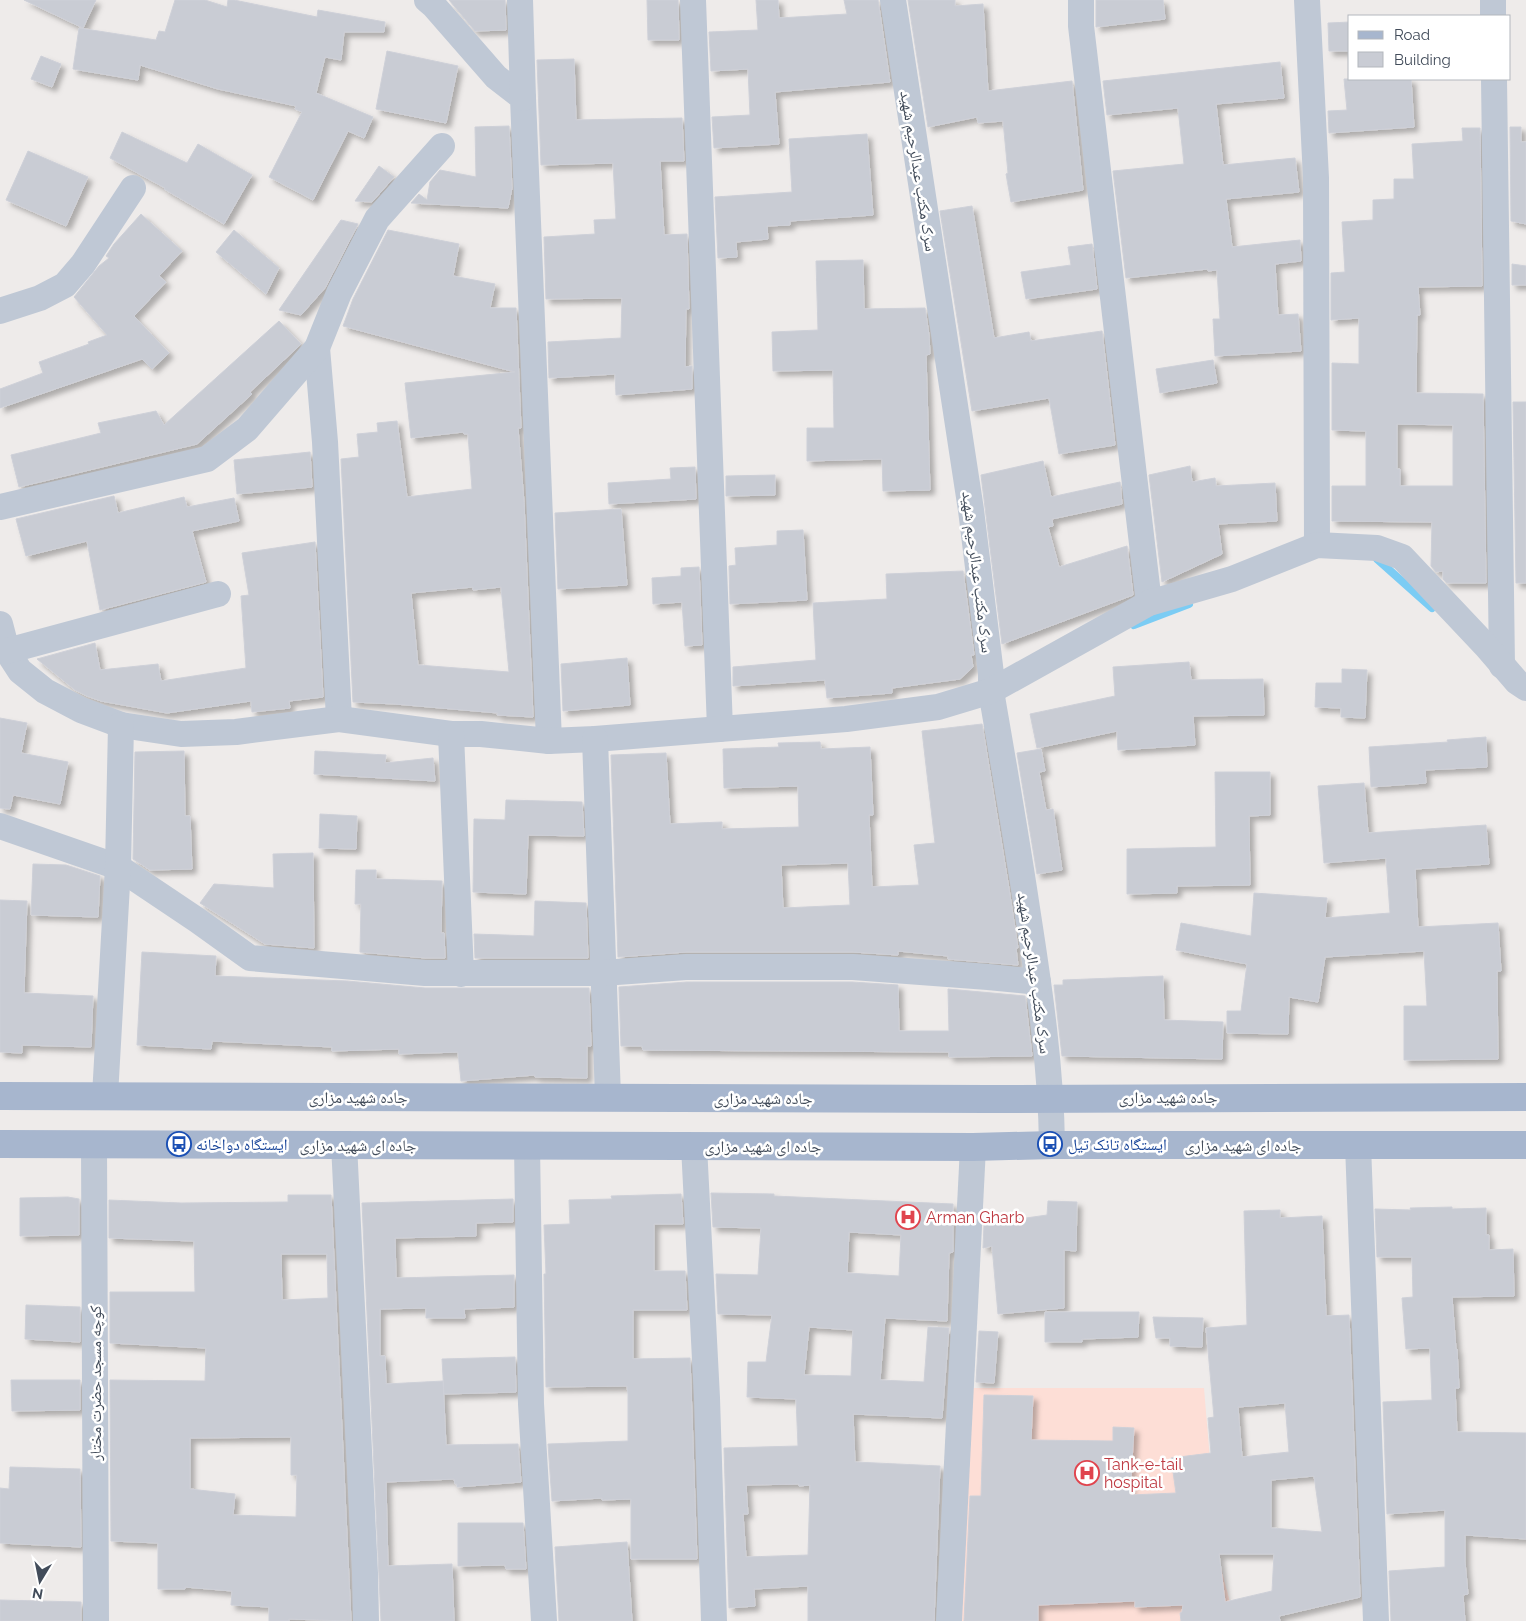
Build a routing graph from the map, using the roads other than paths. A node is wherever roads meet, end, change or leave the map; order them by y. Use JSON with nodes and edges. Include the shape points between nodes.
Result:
{"nodes":[{"id":1,"x":427,"y":0,"type":"edge"},
{"id":2,"x":520,"y":0,"type":"edge"},
{"id":3,"x":693,"y":0,"type":"edge"},
{"id":4,"x":893,"y":0,"type":"edge"},
{"id":5,"x":1081,"y":0,"type":"edge"},
{"id":6,"x":1307,"y":0,"type":"edge"},
{"id":7,"x":1493,"y":0,"type":"edge"},
{"id":8,"x":1493,"y":15,"type":"edge"},
{"id":9,"x":1494,"y":80,"type":"edge"},
{"id":10,"x":523,"y":98,"type":"junction"},
{"id":11,"x":442,"y":146,"type":"dead end"},
{"id":12,"x":133,"y":188,"type":"dead end"},
{"id":13,"x":0,"y":311,"type":"edge"},
{"id":14,"x":317,"y":348,"type":"junction"},
{"id":15,"x":0,"y":507,"type":"edge"},
{"id":16,"x":1317,"y":545,"type":"junction"},
{"id":17,"x":218,"y":594,"type":"dead end"},
{"id":18,"x":1149,"y":603,"type":"junction"},
{"id":19,"x":0,"y":624,"type":"edge"},
{"id":20,"x":7,"y":651,"type":"junction"},
{"id":21,"x":1502,"y":666,"type":"junction"},
{"id":22,"x":1526,"y":688,"type":"edge"},
{"id":23,"x":991,"y":691,"type":"junction"},
{"id":24,"x":339,"y":719,"type":"junction"},
{"id":25,"x":121,"y":725,"type":"junction"},
{"id":26,"x":720,"y":729,"type":"junction"},
{"id":27,"x":451,"y":734,"type":"junction"},
{"id":28,"x":595,"y":739,"type":"junction"},
{"id":29,"x":549,"y":741,"type":"junction"},
{"id":30,"x":0,"y":826,"type":"edge"},
{"id":31,"x":118,"y":867,"type":"junction"},
{"id":32,"x":603,"y":973,"type":"junction"},
{"id":33,"x":461,"y":974,"type":"junction"},
{"id":34,"x":1038,"y":982,"type":"junction"},
{"id":35,"x":0,"y":1096,"type":"edge"},
{"id":36,"x":105,"y":1096,"type":"junction"},
{"id":37,"x":608,"y":1097,"type":"junction"},
{"id":38,"x":1051,"y":1097,"type":"junction"},
{"id":39,"x":1526,"y":1097,"type":"edge"},
{"id":40,"x":0,"y":1144,"type":"edge"},
{"id":41,"x":94,"y":1144,"type":"junction"},
{"id":42,"x":344,"y":1144,"type":"junction"},
{"id":43,"x":1052,"y":1145,"type":"junction"},
{"id":44,"x":1358,"y":1145,"type":"junction"},
{"id":45,"x":1526,"y":1145,"type":"edge"},
{"id":46,"x":527,"y":1146,"type":"junction"},
{"id":47,"x":694,"y":1146,"type":"junction"},
{"id":48,"x":973,"y":1147,"type":"junction"},
{"id":49,"x":96,"y":1621,"type":"edge"},
{"id":50,"x":366,"y":1621,"type":"edge"},
{"id":51,"x":544,"y":1621,"type":"edge"},
{"id":52,"x":714,"y":1621,"type":"edge"},
{"id":53,"x":948,"y":1621,"type":"edge"},
{"id":54,"x":1376,"y":1621,"type":"edge"}],
"edges":[{"from":1,"to":10,"type":"street","via":[[496,77]]},
{"from":2,"to":10,"type":"street"},
{"from":3,"to":26,"type":"street"},
{"from":4,"to":23,"type":"street","name":"سرک مکتب عبدالرحیم شهید","via":[[971,510]]},
{"from":5,"to":18,"type":"street","via":[[1081,26]]},
{"from":6,"to":16,"type":"street","via":[[1316,178]]},
{"from":7,"to":8,"type":"street"},
{"from":9,"to":21,"type":"street"},
{"from":10,"to":29,"type":"street"},
{"from":11,"to":14,"type":"street","via":[[377,219],[339,293]]},
{"from":12,"to":13,"type":"street","via":[[83,264],[65,285],[40,298]]},
{"from":14,"to":15,"type":"street","via":[[247,429],[208,459]]},
{"from":14,"to":24,"type":"street"},
{"from":16,"to":18,"type":"street","via":[[1232,579]]},
{"from":16,"to":21,"type":"street","via":[[1377,548],[1402,557]]},
{"from":17,"to":20,"type":"street"},
{"from":18,"to":23,"type":"street"},
{"from":19,"to":20,"type":"street"},
{"from":20,"to":25,"type":"street","via":[[20,671],[45,691],[81,710]]},
{"from":21,"to":22,"type":"street"},
{"from":23,"to":26,"type":"street","via":[[938,707],[846,719]]},
{"from":23,"to":34,"type":"street","name":"سرک مکتب عبدالرحیم شهید"},
{"from":24,"to":25,"type":"street","via":[[236,732],[180,734]]},
{"from":24,"to":27,"type":"street"},
{"from":25,"to":31,"type":"street"},
{"from":26,"to":28,"type":"street"},
{"from":27,"to":29,"type":"street"},
{"from":27,"to":33,"type":"street"},
{"from":28,"to":29,"type":"street"},
{"from":28,"to":32,"type":"street"},
{"from":30,"to":31,"type":"street"},
{"from":31,"to":33,"type":"street","via":[[250,958]]},
{"from":31,"to":36,"type":"street"},
{"from":32,"to":33,"type":"street"},
{"from":32,"to":34,"type":"street","via":[[686,968],[853,967]]},
{"from":32,"to":37,"type":"street"},
{"from":34,"to":38,"type":"street","name":"سرک مکتب عبدالرحیم شهید"},
{"from":35,"to":36,"type":"main road","name":"جاده شهید مزاری"},
{"from":36,"to":37,"type":"main road","name":"جاده شهید مزاری"},
{"from":37,"to":38,"type":"main road","name":"جاده شهید مزاری"},
{"from":38,"to":39,"type":"main road","name":"جاده شهید مزاری"},
{"from":38,"to":43,"type":"street","name":"سرک مکتب عبدالرحیم شهید"},
{"from":40,"to":41,"type":"main road","name":"جاده ای شهید مزاری"},
{"from":41,"to":42,"type":"main road","name":"جاده ای شهید مزاری"},
{"from":41,"to":49,"type":"street","name":"کوچه مسجد حضرت مختار"},
{"from":42,"to":46,"type":"main road","name":"جاده ای شهید مزاری"},
{"from":42,"to":50,"type":"street"},
{"from":43,"to":44,"type":"main road","name":"جاده ای شهید مزاری"},
{"from":43,"to":48,"type":"main road","name":"جاده ای شهید مزاری"},
{"from":44,"to":45,"type":"main road","name":"جاده ای شهید مزاری"},
{"from":44,"to":54,"type":"street"},
{"from":46,"to":47,"type":"main road","name":"جاده ای شهید مزاری"},
{"from":46,"to":51,"type":"street","via":[[530,1404]]},
{"from":47,"to":48,"type":"main road","name":"جاده ای شهید مزاری"},
{"from":47,"to":52,"type":"street"},
{"from":48,"to":53,"type":"street"}]}
